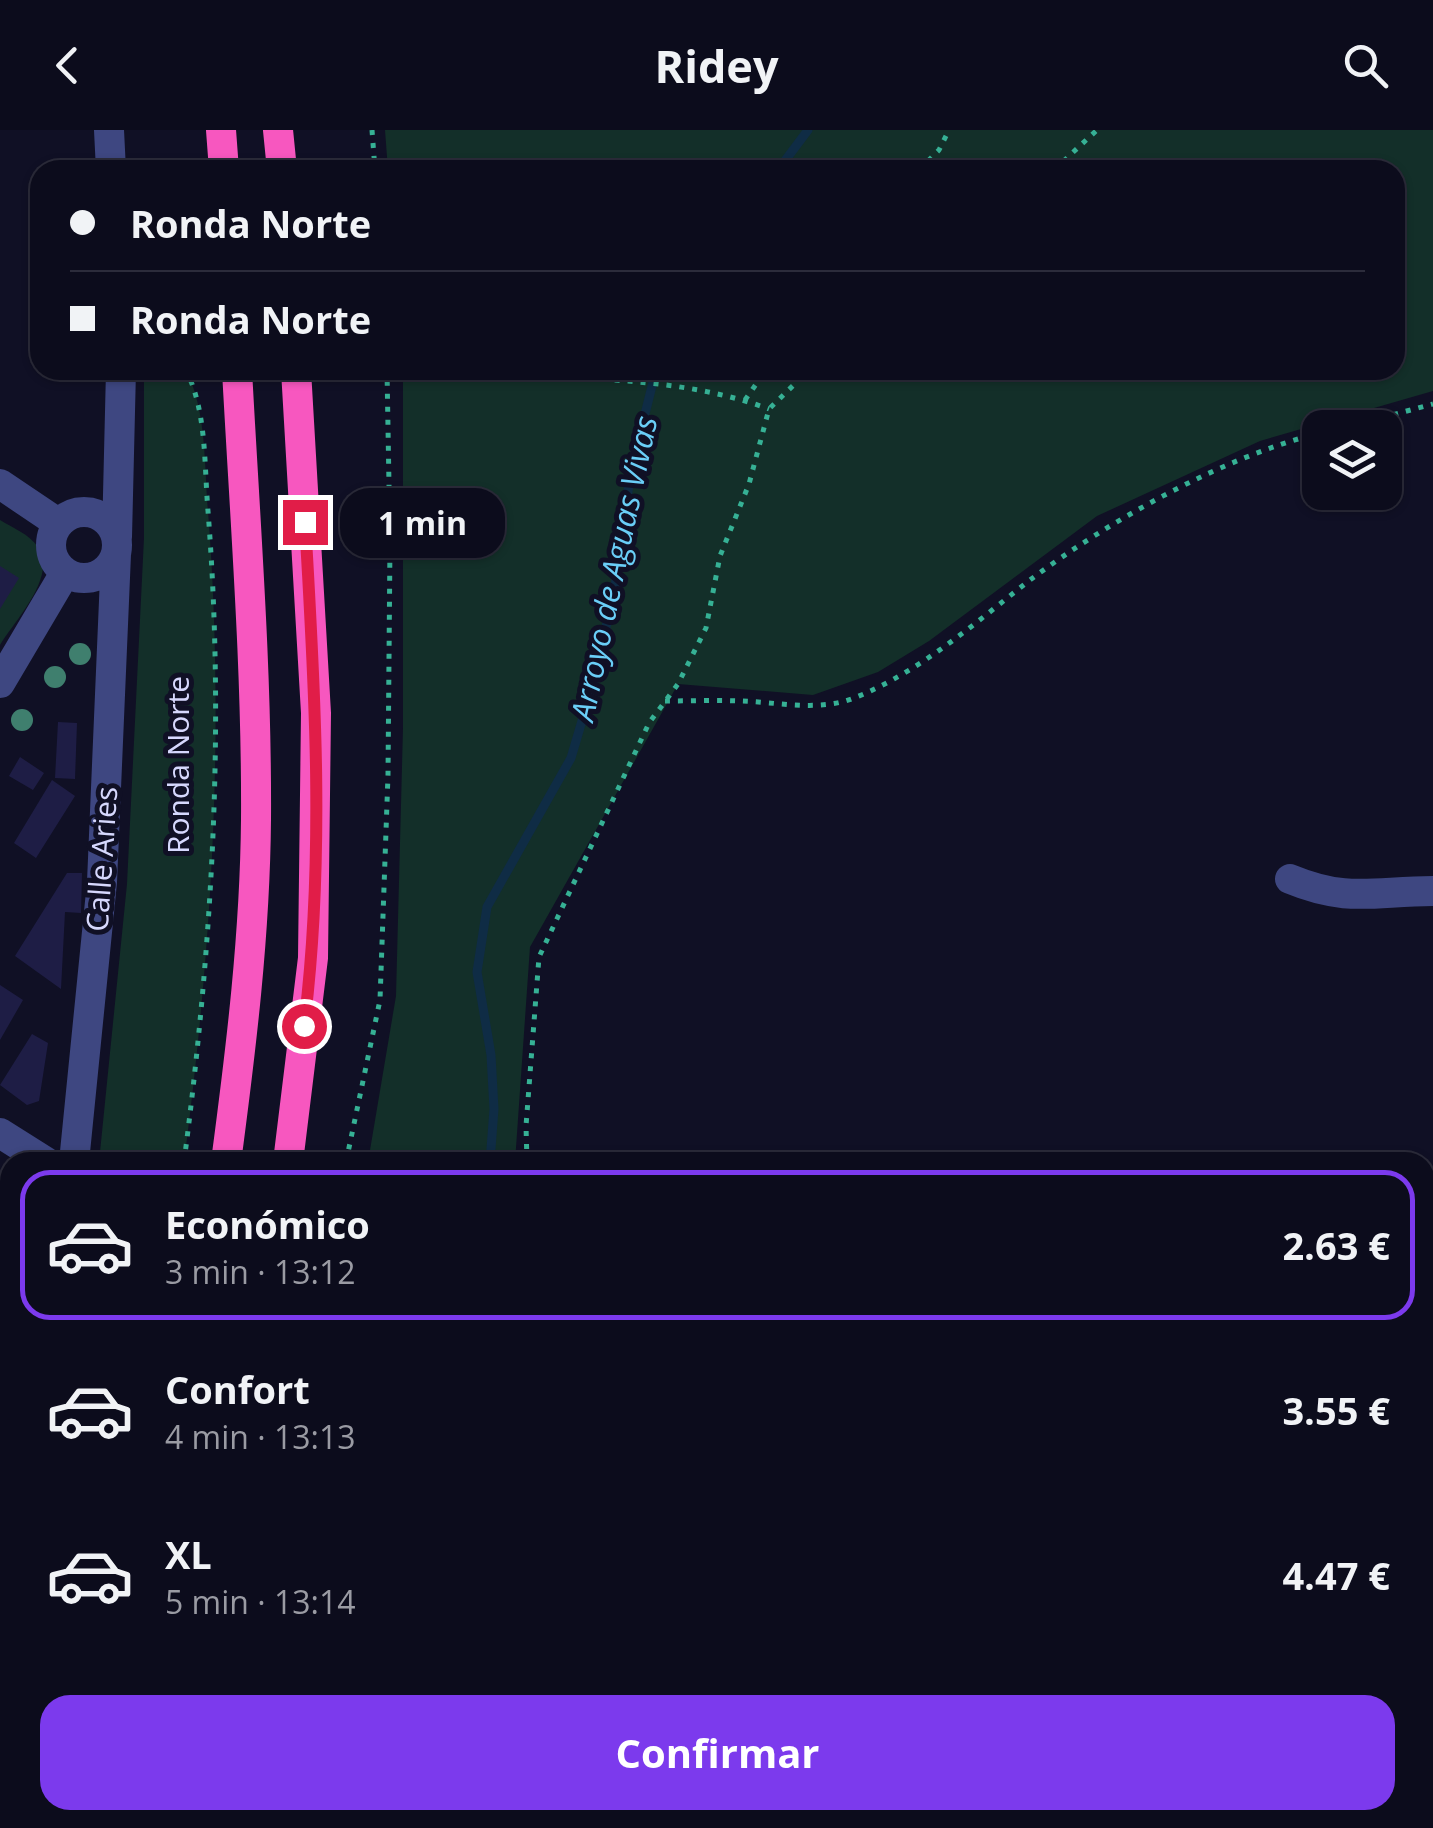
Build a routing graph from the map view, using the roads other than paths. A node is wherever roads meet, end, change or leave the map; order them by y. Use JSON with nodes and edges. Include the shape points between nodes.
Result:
{"nodes":[{"id":1,"x":109,"y":130,"type":"edge"},
{"id":2,"x":221,"y":130,"type":"edge"},
{"id":3,"x":278,"y":130,"type":"edge"},
{"id":4,"x":110,"y":160,"type":"edge"},
{"id":5,"x":223,"y":160,"type":"edge"},
{"id":6,"x":281,"y":160,"type":"edge"},
{"id":7,"x":121,"y":380,"type":"edge"},
{"id":8,"x":238,"y":380,"type":"edge"},
{"id":9,"x":297,"y":380,"type":"edge"},
{"id":10,"x":0,"y":484,"type":"edge"},
{"id":11,"x":58,"y":523,"type":"junction"},
{"id":12,"x":116,"y":545,"type":"junction"},
{"id":13,"x":65,"y":573,"type":"junction"},
{"id":14,"x":0,"y":682,"type":"edge"},
{"id":15,"x":1290,"y":879,"type":"dead end"},
{"id":16,"x":1433,"y":891,"type":"edge"},
{"id":17,"x":0,"y":1133,"type":"edge"},
{"id":18,"x":30,"y":1152,"type":"edge"},
{"id":19,"x":75,"y":1152,"type":"edge"},
{"id":20,"x":227,"y":1152,"type":"edge"},
{"id":21,"x":289,"y":1152,"type":"edge"}],
"edges":[{"from":1,"to":4,"type":"street"},
{"from":2,"to":5,"type":"highway"},
{"from":3,"to":6,"type":"highway"},
{"from":7,"to":12,"type":"street","name":"Calle Aries"},
{"from":8,"to":20,"type":"highway","via":[[256,823],[252,934]]},
{"from":9,"to":21,"type":"highway","via":[[316,712],[312,958]]},
{"from":10,"to":11,"type":"street"},
{"from":11,"to":12,"type":"street","via":[[76,512],[106,519]]},
{"from":11,"to":13,"type":"street","via":[[50,544]]},
{"from":12,"to":13,"type":"street","via":[[108,570],[98,576]]},
{"from":12,"to":19,"type":"street","name":"Calle Aries","via":[[102,882]]},
{"from":13,"to":14,"type":"street"},
{"from":15,"to":16,"type":"street","via":[[1341,894]]},
{"from":17,"to":18,"type":"street"}]}
